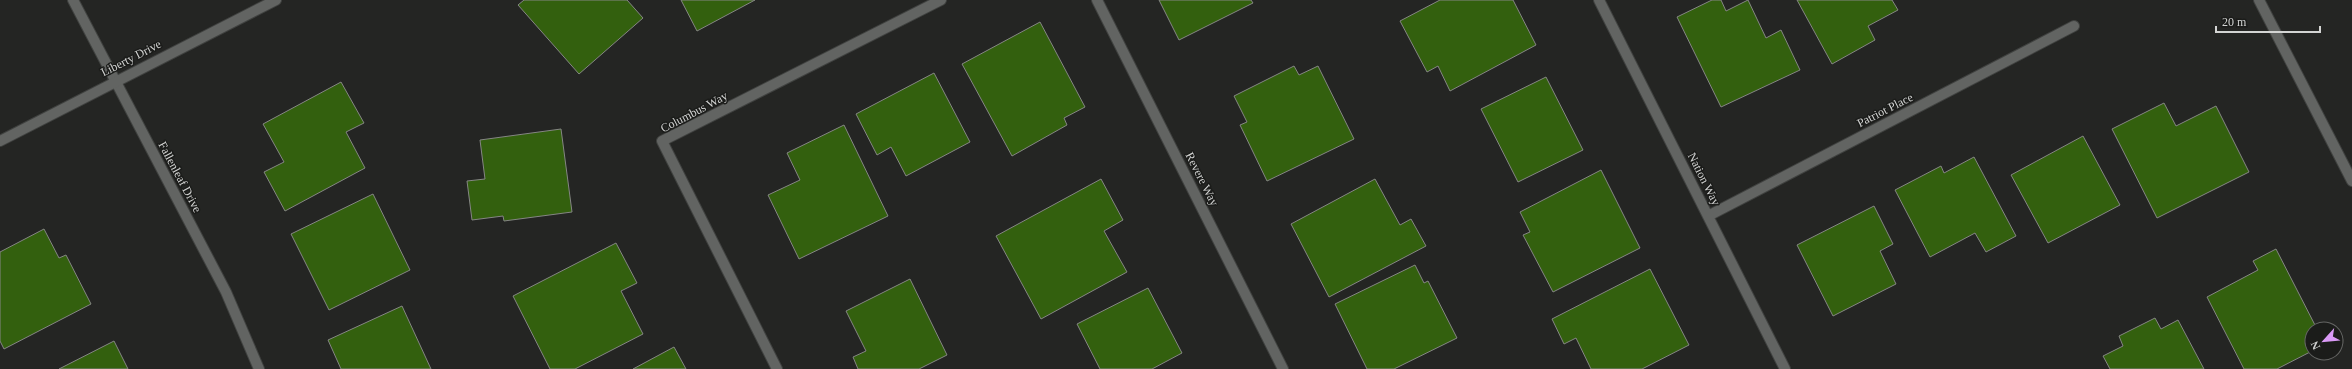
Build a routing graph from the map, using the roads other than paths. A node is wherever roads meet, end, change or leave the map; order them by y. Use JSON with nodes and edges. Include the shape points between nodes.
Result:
{"nodes":[{"id":1,"x":73,"y":0,"type":"edge"},
{"id":2,"x":276,"y":0,"type":"edge"},
{"id":3,"x":941,"y":0,"type":"edge"},
{"id":4,"x":1097,"y":0,"type":"edge"},
{"id":5,"x":1599,"y":0,"type":"edge"},
{"id":6,"x":2258,"y":0,"type":"edge"},
{"id":7,"x":2074,"y":26,"type":"dead end"},
{"id":8,"x":114,"y":81,"type":"junction"},
{"id":9,"x":0,"y":141,"type":"edge"},
{"id":10,"x":2352,"y":181,"type":"edge"},
{"id":11,"x":1708,"y":216,"type":"junction"},
{"id":12,"x":259,"y":369,"type":"edge"},
{"id":13,"x":777,"y":369,"type":"edge"},
{"id":14,"x":1283,"y":369,"type":"edge"},
{"id":15,"x":1785,"y":369,"type":"edge"}],
"edges":[{"from":1,"to":8,"type":"street","name":"Fallenleaf Drive"},
{"from":2,"to":8,"type":"street","name":"Liberty Drive"},
{"from":3,"to":13,"type":"street","name":"Columbus Way","via":[[662,141]]},
{"from":4,"to":14,"type":"street","name":"Revere Way"},
{"from":5,"to":11,"type":"street","name":"Nation Way"},
{"from":6,"to":10,"type":"street"},
{"from":7,"to":11,"type":"street","name":"Patriot Place"},
{"from":8,"to":9,"type":"street","name":"Liberty Drive"},
{"from":8,"to":12,"type":"street","name":"Fallenleaf Drive","via":[[226,292]]},
{"from":11,"to":15,"type":"street","name":"Nation Way"}]}
